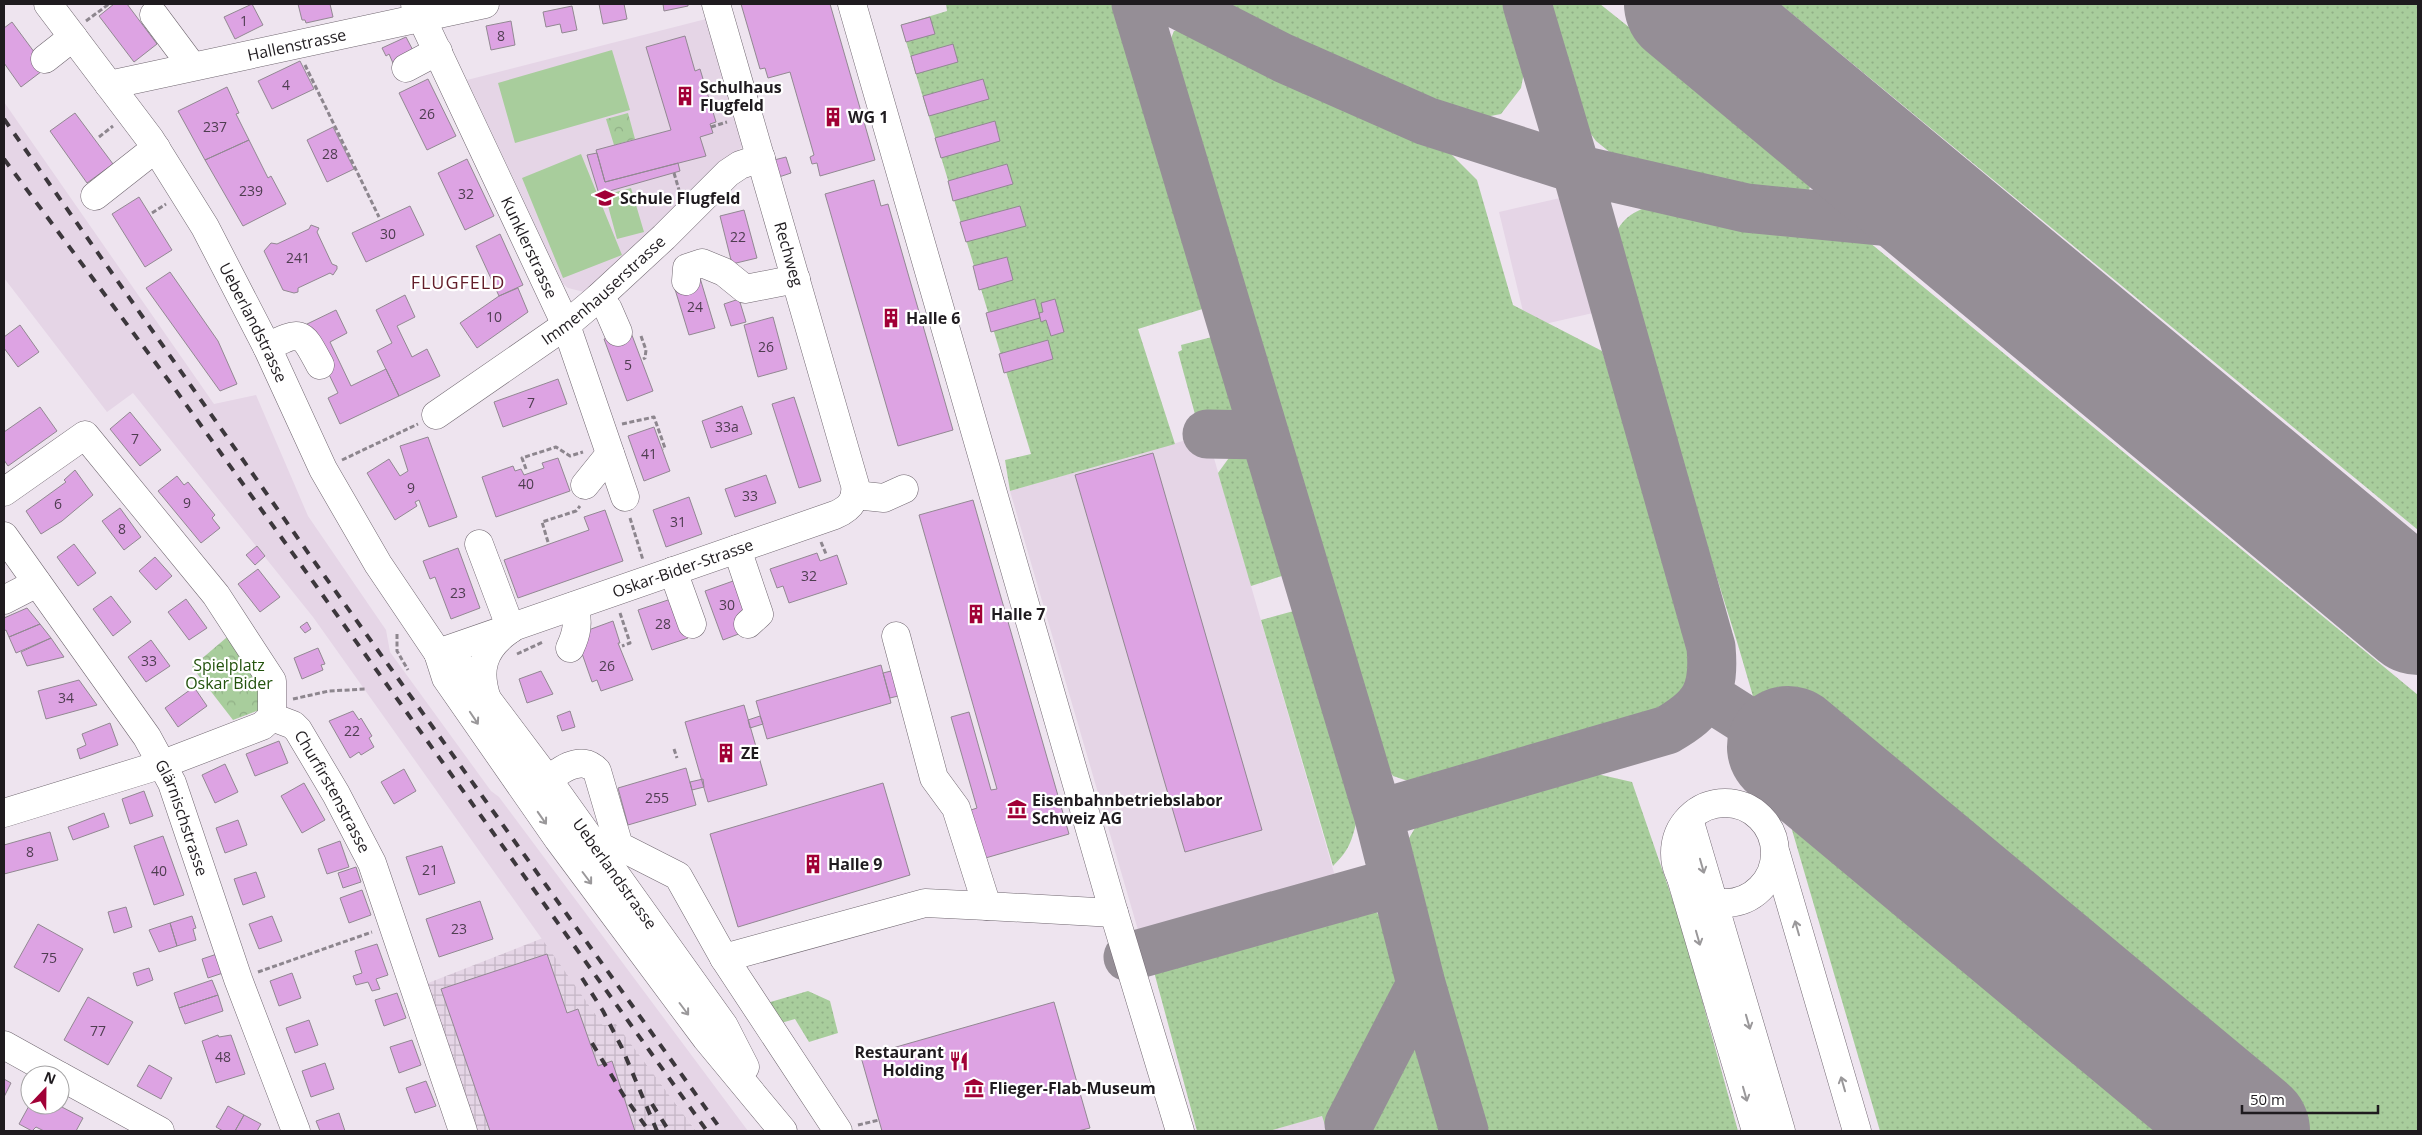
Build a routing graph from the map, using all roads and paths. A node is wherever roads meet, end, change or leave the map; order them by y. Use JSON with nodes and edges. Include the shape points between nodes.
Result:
{"nodes":[{"id":1,"x":48,"y":4,"type":"edge"},
{"id":2,"x":109,"y":4,"type":"edge"},
{"id":3,"x":485,"y":4,"type":"edge"},
{"id":4,"x":716,"y":4,"type":"edge"},
{"id":5,"x":852,"y":4,"type":"edge"},
{"id":6,"x":419,"y":11,"type":"edge"},
{"id":7,"x":154,"y":15,"type":"dead end"},
{"id":8,"x":77,"y":30,"type":"junction"},
{"id":9,"x":295,"y":44,"type":"junction"},
{"id":10,"x":438,"y":51,"type":"junction"},
{"id":11,"x":45,"y":60,"type":"dead end"},
{"id":12,"x":192,"y":66,"type":"junction"},
{"id":13,"x":406,"y":68,"type":"dead end"},
{"id":14,"x":109,"y":84,"type":"junction"},
{"id":15,"x":117,"y":123,"type":"dead end"},
{"id":16,"x":99,"y":137,"type":"dead end"},
{"id":17,"x":156,"y":148,"type":"junction"},
{"id":18,"x":761,"y":158,"type":"junction"},
{"id":19,"x":674,"y":173,"type":"dead end"},
{"id":20,"x":678,"y":188,"type":"dead end"},
{"id":21,"x":95,"y":196,"type":"dead end"},
{"id":22,"x":171,"y":201,"type":"dead end"},
{"id":23,"x":152,"y":213,"type":"dead end"},
{"id":24,"x":379,"y":217,"type":"dead end"},
{"id":25,"x":796,"y":279,"type":"junction"},
{"id":26,"x":686,"y":281,"type":"dead end"},
{"id":27,"x":598,"y":298,"type":"junction"},
{"id":28,"x":566,"y":325,"type":"junction"},
{"id":29,"x":618,"y":332,"type":"dead end"},
{"id":30,"x":267,"y":347,"type":"junction"},
{"id":31,"x":320,"y":365,"type":"dead end"},
{"id":32,"x":436,"y":415,"type":"joint"},
{"id":33,"x":607,"y":443,"type":"junction"},
{"id":34,"x":663,"y":449,"type":"dead end"},
{"id":35,"x":323,"y":469,"type":"junction"},
{"id":36,"x":526,"y":469,"type":"dead end"},
{"id":37,"x":904,"y":489,"type":"dead end"},
{"id":38,"x":4,"y":492,"type":"edge"},
{"id":39,"x":583,"y":495,"type":"joint"},
{"id":40,"x":625,"y":497,"type":"joint"},
{"id":41,"x":853,"y":500,"type":"junction"},
{"id":42,"x":4,"y":536,"type":"edge"},
{"id":43,"x":548,"y":542,"type":"dead end"},
{"id":44,"x":479,"y":544,"type":"dead end"},
{"id":45,"x":737,"y":549,"type":"junction"},
{"id":46,"x":661,"y":575,"type":"junction"},
{"id":47,"x":37,"y":583,"type":"junction"},
{"id":48,"x":4,"y":600,"type":"edge"},
{"id":49,"x":574,"y":606,"type":"junction"},
{"id":50,"x":619,"y":611,"type":"dead end"},
{"id":51,"x":692,"y":624,"type":"dead end"},
{"id":52,"x":748,"y":624,"type":"dead end"},
{"id":53,"x":511,"y":629,"type":"junction"},
{"id":54,"x":397,"y":634,"type":"dead end"},
{"id":55,"x":896,"y":636,"type":"dead end"},
{"id":56,"x":558,"y":644,"type":"joint"},
{"id":57,"x":622,"y":646,"type":"dead end"},
{"id":58,"x":438,"y":653,"type":"junction"},
{"id":59,"x":510,"y":657,"type":"dead end"},
{"id":60,"x":408,"y":670,"type":"dead end"},
{"id":61,"x":366,"y":689,"type":"dead end"},
{"id":62,"x":293,"y":698,"type":"dead end"},
{"id":63,"x":487,"y":699,"type":"junction"},
{"id":64,"x":272,"y":717,"type":"junction"},
{"id":65,"x":674,"y":749,"type":"dead end"},
{"id":66,"x":677,"y":758,"type":"dead end"},
{"id":67,"x":163,"y":764,"type":"junction"},
{"id":68,"x":538,"y":788,"type":"junction"},
{"id":69,"x":4,"y":813,"type":"edge"},
{"id":70,"x":1689,"y":819,"type":"junction"},
{"id":71,"x":1776,"y":854,"type":"junction"},
{"id":72,"x":1680,"y":874,"type":"junction"},
{"id":73,"x":1713,"y":902,"type":"junction"},
{"id":74,"x":987,"y":906,"type":"junction"},
{"id":75,"x":1114,"y":913,"type":"junction"},
{"id":76,"x":394,"y":925,"type":"junction"},
{"id":77,"x":724,"y":958,"type":"junction"},
{"id":78,"x":238,"y":979,"type":"junction"},
{"id":79,"x":4,"y":1045,"type":"edge"},
{"id":80,"x":41,"y":1065,"type":"edge"},
{"id":81,"x":70,"y":1081,"type":"edge"},
{"id":82,"x":776,"y":1122,"type":"edge"},
{"id":83,"x":160,"y":1131,"type":"edge"},
{"id":84,"x":296,"y":1131,"type":"edge"},
{"id":85,"x":463,"y":1131,"type":"edge"},
{"id":86,"x":838,"y":1131,"type":"edge"},
{"id":87,"x":1180,"y":1131,"type":"edge"},
{"id":88,"x":1756,"y":1131,"type":"edge"},
{"id":89,"x":1781,"y":1131,"type":"edge"},
{"id":90,"x":1857,"y":1131,"type":"edge"}],
"edges":[{"from":1,"to":8,"type":"street","name":"Ueberlandstrasse"},
{"from":2,"to":8,"type":"path"},
{"from":3,"to":6,"type":"street","name":"Hallenstrasse"},
{"from":4,"to":18,"type":"street","name":"Rechweg"},
{"from":5,"to":75,"type":"street"},
{"from":6,"to":9,"type":"street","name":"Hallenstrasse"},
{"from":6,"to":10,"type":"street","name":"Kunklerstrasse"},
{"from":7,"to":12,"type":"street"},
{"from":8,"to":11,"type":"street"},
{"from":8,"to":14,"type":"street","name":"Ueberlandstrasse"},
{"from":9,"to":12,"type":"street","name":"Hallenstrasse"},
{"from":9,"to":24,"type":"path"},
{"from":10,"to":13,"type":"street"},
{"from":10,"to":28,"type":"street","name":"Kunklerstrasse","via":[[520,246]]},
{"from":12,"to":14,"type":"street","name":"Hallenstrasse"},
{"from":14,"to":17,"type":"street","name":"Ueberlandstrasse"},
{"from":15,"to":16,"type":"path"},
{"from":17,"to":21,"type":"street"},
{"from":17,"to":30,"type":"street","name":"Ueberlandstrasse","via":[[205,227]]},
{"from":18,"to":25,"type":"street","name":"Rechweg"},
{"from":18,"to":27,"type":"street","name":"Immenhauserstrasse","via":[[728,173]]},
{"from":19,"to":20,"type":"path"},
{"from":22,"to":23,"type":"path"},
{"from":25,"to":26,"type":"street","via":[[745,289],[724,272],[702,263],[687,268]]},
{"from":25,"to":41,"type":"street","name":"Rechweg","via":[[854,485]]},
{"from":27,"to":28,"type":"street","name":"Immenhauserstrasse"},
{"from":27,"to":29,"type":"street","via":[[608,309]]},
{"from":28,"to":32,"type":"street","name":"Immenhauserstrasse"},
{"from":28,"to":33,"type":"street","name":"Kunklerstrasse","via":[[575,384]]},
{"from":30,"to":31,"type":"street","via":[[300,335]]},
{"from":30,"to":35,"type":"street","name":"Ueberlandstrasse"},
{"from":32,"to":35,"type":"path"},
{"from":33,"to":34,"type":"path","via":[[654,417]]},
{"from":33,"to":36,"type":"path","via":[[570,456],[556,447],[522,458]]},
{"from":33,"to":39,"type":"street"},
{"from":33,"to":40,"type":"street","name":"Kunklerstrasse"},
{"from":35,"to":58,"type":"street","name":"Ueberlandstrasse","via":[[378,564]]},
{"from":37,"to":41,"type":"street","via":[[884,498]]},
{"from":38,"to":64,"type":"street","via":[[84,435],[216,595],[272,680]]},
{"from":39,"to":43,"type":"path","via":[[576,511],[542,522]]},
{"from":40,"to":46,"type":"path","via":[[624,502]]},
{"from":41,"to":45,"type":"street","name":"Oskar-Bider-Strasse","via":[[835,515]]},
{"from":42,"to":47,"type":"street","name":"Glärnischstrasse"},
{"from":44,"to":53,"type":"street"},
{"from":45,"to":46,"type":"street","name":"Oskar-Bider-Strasse"},
{"from":45,"to":52,"type":"street","via":[[759,614]]},
{"from":46,"to":49,"type":"street","name":"Oskar-Bider-Strasse"},
{"from":46,"to":51,"type":"street"},
{"from":47,"to":48,"type":"street"},
{"from":47,"to":67,"type":"street","name":"Glärnischstrasse"},
{"from":49,"to":53,"type":"street","name":"Oskar-Bider-Strasse"},
{"from":49,"to":56,"type":"street","via":[[577,632]]},
{"from":50,"to":57,"type":"path","via":[[630,643]]},
{"from":53,"to":58,"type":"street","name":"Oskar-Bider-Strasse"},
{"from":53,"to":63,"type":"street","name":"Oskar-Bider-Strasse","via":[[490,646],[483,661],[482,682]]},
{"from":54,"to":60,"type":"path","via":[[397,651]]},
{"from":55,"to":74,"type":"street","via":[[934,778],[956,808]]},
{"from":56,"to":59,"type":"path"},
{"from":58,"to":63,"type":"street","name":"Ueberlandstrasse","via":[[460,665]]},
{"from":58,"to":68,"type":"street","name":"Ueberlandstrasse","one_way":true,"via":[[446,678]]},
{"from":61,"to":62,"type":"path","via":[[329,691]]},
{"from":63,"to":68,"type":"street","name":"Ueberlandstrasse"},
{"from":64,"to":67,"type":"street","via":[[262,726]]},
{"from":64,"to":76,"type":"street","name":"Churfirstenstrasse","via":[[298,730],[336,794],[372,862]]},
{"from":65,"to":66,"type":"path"},
{"from":67,"to":69,"type":"street"},
{"from":67,"to":78,"type":"street","name":"Glärnischstrasse"},
{"from":68,"to":77,"type":"street","via":[[572,765],[586,763],[592,766],[597,771],[619,846],[678,876]]},
{"from":68,"to":82,"type":"street","name":"Ueberlandstrasse","via":[[706,1038]]},
{"from":70,"to":71,"type":"street","via":[[1706,806],[1738,804],[1765,822],[1773,837]]},
{"from":70,"to":72,"type":"street","via":[[1676,842],[1675,858]]},
{"from":70,"to":73,"type":"street","one_way":true},
{"from":71,"to":73,"type":"street","via":[[1772,871],[1763,886],[1750,897],[1734,902]]},
{"from":90,"to":71,"type":"street","one_way":true},
{"from":72,"to":73,"type":"street","via":[[1689,888]]},
{"from":72,"to":88,"type":"street","one_way":true},
{"from":73,"to":89,"type":"street","one_way":true},
{"from":74,"to":75,"type":"street"},
{"from":74,"to":77,"type":"street","via":[[925,903]]},
{"from":75,"to":87,"type":"street"},
{"from":76,"to":78,"type":"path"},
{"from":76,"to":85,"type":"street","name":"Churfirstenstrasse"},
{"from":77,"to":86,"type":"street"},
{"from":78,"to":84,"type":"street","name":"Glärnischstrasse"},
{"from":79,"to":80,"type":"street"},
{"from":81,"to":83,"type":"street"}]}
